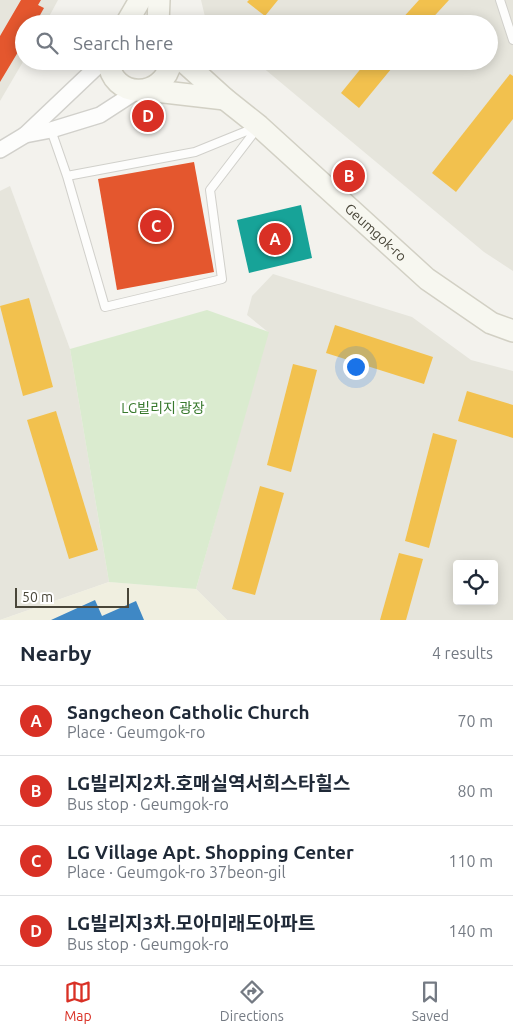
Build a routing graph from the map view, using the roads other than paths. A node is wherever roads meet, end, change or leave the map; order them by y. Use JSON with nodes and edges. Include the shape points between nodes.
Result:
{"nodes":[{"id":1,"x":140,"y":0,"type":"edge"},
{"id":2,"x":159,"y":0,"type":"edge"},
{"id":3,"x":500,"y":0,"type":"edge"},
{"id":4,"x":131,"y":15,"type":"edge"},
{"id":5,"x":158,"y":15,"type":"edge"},
{"id":6,"x":513,"y":40,"type":"edge"},
{"id":7,"x":93,"y":70,"type":"edge"},
{"id":8,"x":111,"y":70,"type":"edge"},
{"id":9,"x":169,"y":70,"type":"edge"},
{"id":10,"x":193,"y":70,"type":"edge"},
{"id":11,"x":142,"y":90,"type":"junction"},
{"id":12,"x":225,"y":99,"type":"junction"},
{"id":13,"x":259,"y":126,"type":"junction"},
{"id":14,"x":51,"y":130,"type":"junction"},
{"id":15,"x":25,"y":135,"type":"junction"},
{"id":16,"x":0,"y":150,"type":"edge"},
{"id":17,"x":68,"y":176,"type":"junction"},
{"id":18,"x":513,"y":332,"type":"edge"}],
"edges":[{"from":1,"to":4,"type":"main road"},
{"from":2,"to":5,"type":"main road"},
{"from":3,"to":6,"type":"lane"},
{"from":7,"to":15,"type":"street"},
{"from":8,"to":11,"type":"main road","via":[[119,83]]},
{"from":9,"to":11,"type":"main road","via":[[159,85]]},
{"from":10,"to":12,"type":"main road","name":"Geumgok-ro"},
{"from":11,"to":12,"type":"main road"},
{"from":11,"to":14,"type":"street","via":[[100,115]]},
{"from":12,"to":13,"type":"main road","name":"Geumgok-ro"},
{"from":13,"to":17,"type":"lane","via":[[195,152]]},
{"from":13,"to":17,"type":"lane","via":[[210,190],[222,279],[105,307]]},
{"from":13,"to":18,"type":"main road","name":"Geumgok-ro","via":[[427,279],[491,323]]},
{"from":14,"to":15,"type":"street"},
{"from":14,"to":17,"type":"lane"},
{"from":15,"to":16,"type":"street"}]}
